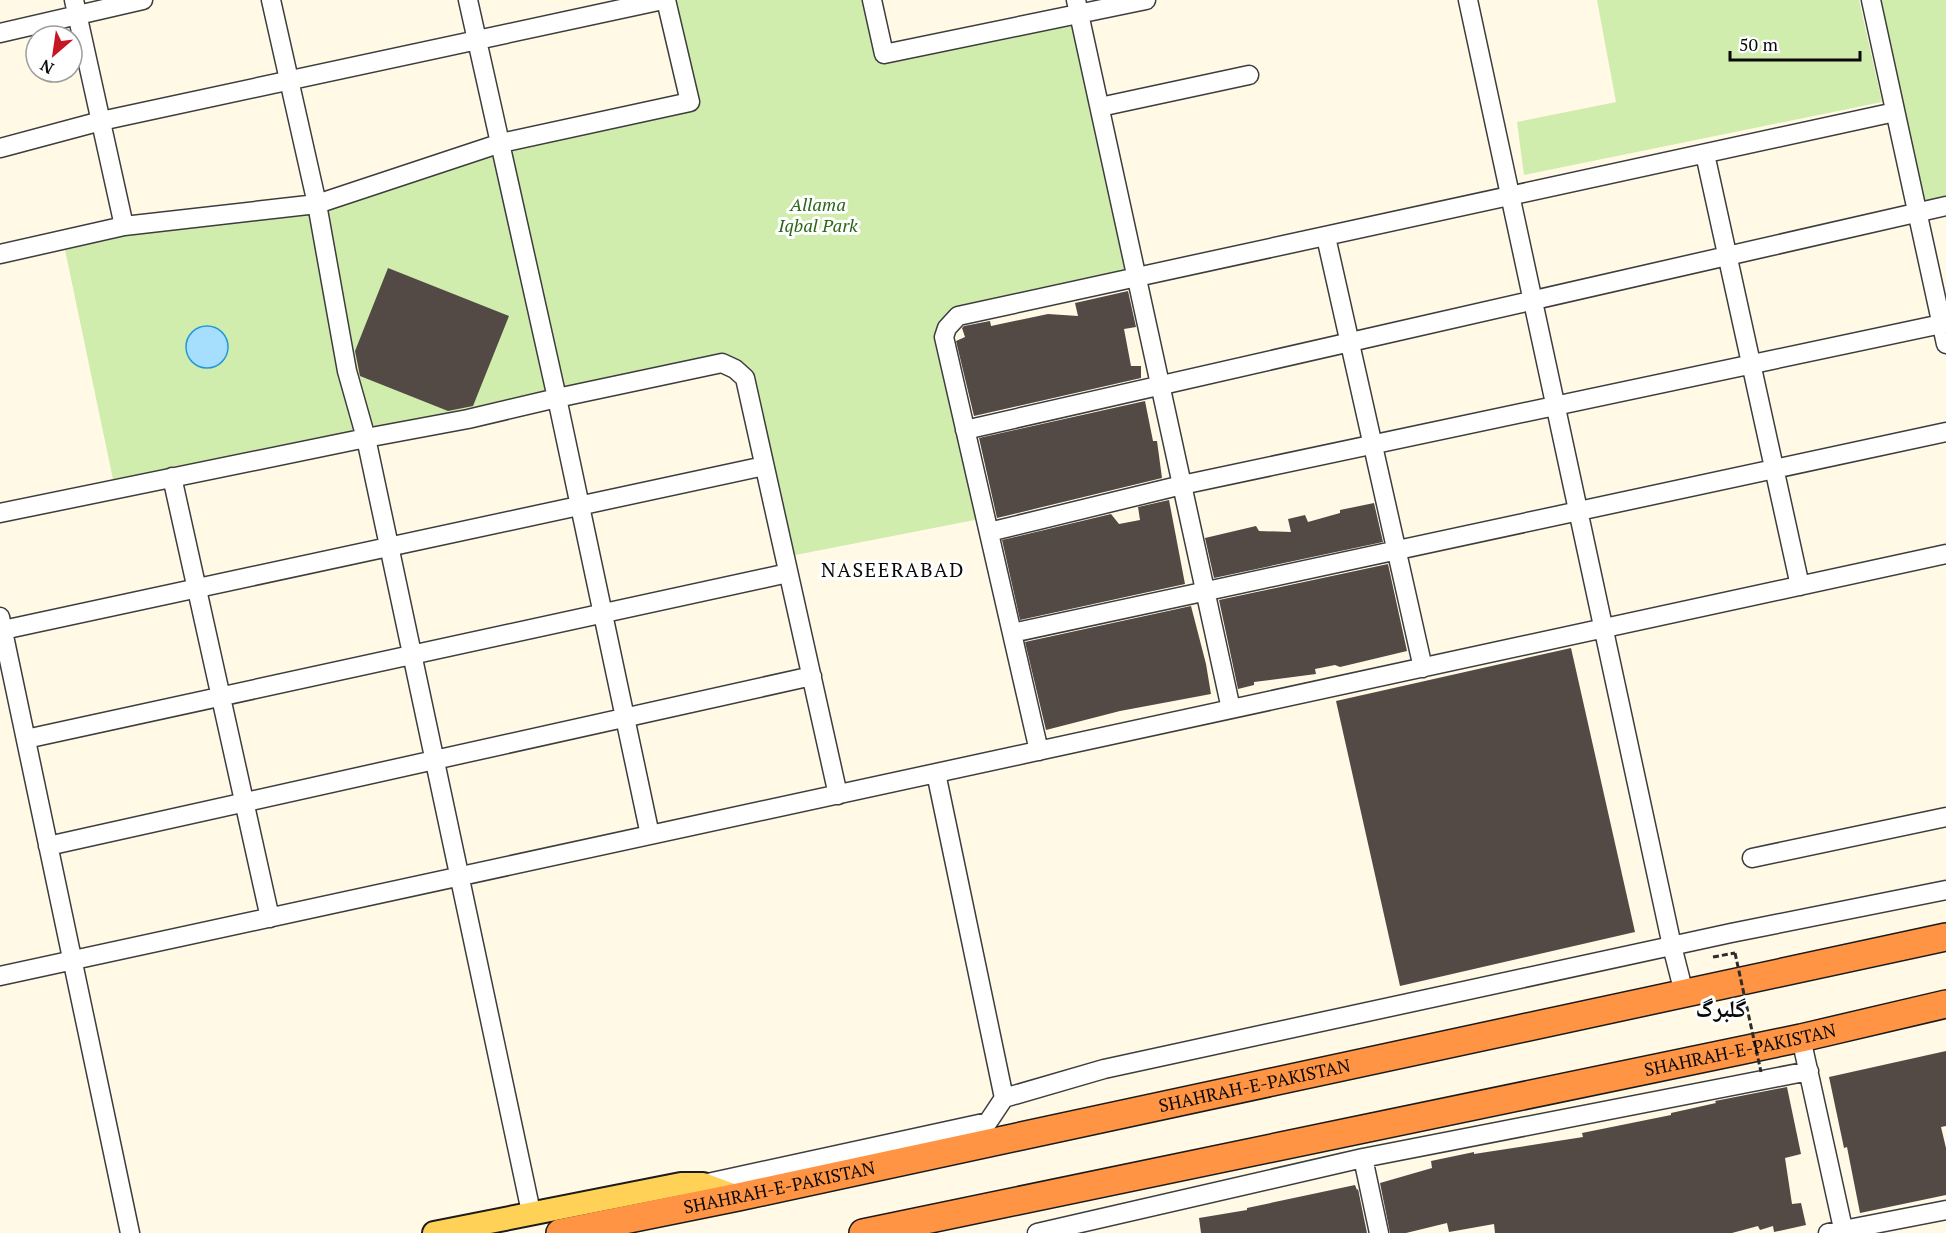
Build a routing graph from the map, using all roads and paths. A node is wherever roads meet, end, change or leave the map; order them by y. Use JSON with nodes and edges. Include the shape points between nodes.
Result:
{"nodes":[{"id":1,"x":143,"y":0,"type":"edge"},
{"id":2,"x":272,"y":0,"type":"edge"},
{"id":3,"x":468,"y":0,"type":"edge"},
{"id":4,"x":664,"y":0,"type":"edge"},
{"id":5,"x":872,"y":0,"type":"edge"},
{"id":6,"x":1146,"y":0,"type":"edge"},
{"id":7,"x":1468,"y":0,"type":"edge"},
{"id":8,"x":1871,"y":0,"type":"edge"},
{"id":9,"x":1078,"y":7,"type":"edge"},
{"id":10,"x":76,"y":8,"type":"edge"},
{"id":11,"x":0,"y":33,"type":"edge"},
{"id":12,"x":477,"y":39,"type":"junction"},
{"id":13,"x":1249,"y":75,"type":"dead end"},
{"id":14,"x":289,"y":81,"type":"junction"},
{"id":15,"x":1100,"y":107,"type":"junction"},
{"id":16,"x":1895,"y":112,"type":"junction"},
{"id":17,"x":101,"y":121,"type":"junction"},
{"id":18,"x":501,"y":144,"type":"junction"},
{"id":19,"x":0,"y":148,"type":"edge"},
{"id":20,"x":1705,"y":154,"type":"junction"},
{"id":21,"x":1511,"y":196,"type":"junction"},
{"id":22,"x":317,"y":204,"type":"junction"},
{"id":23,"x":1946,"y":206,"type":"edge"},
{"id":24,"x":1917,"y":212,"type":"junction"},
{"id":25,"x":124,"y":226,"type":"junction"},
{"id":26,"x":1326,"y":237,"type":"junction"},
{"id":27,"x":0,"y":254,"type":"edge"},
{"id":28,"x":1727,"y":256,"type":"junction"},
{"id":29,"x":1137,"y":279,"type":"junction"},
{"id":30,"x":1533,"y":300,"type":"junction"},
{"id":31,"x":1944,"y":324,"type":"edge"},
{"id":32,"x":1349,"y":342,"type":"junction"},
{"id":33,"x":1946,"y":344,"type":"edge"},
{"id":34,"x":1752,"y":365,"type":"junction"},
{"id":35,"x":1160,"y":385,"type":"junction"},
{"id":36,"x":557,"y":398,"type":"junction"},
{"id":37,"x":1556,"y":406,"type":"junction"},
{"id":38,"x":965,"y":430,"type":"junction"},
{"id":39,"x":1946,"y":432,"type":"edge"},
{"id":40,"x":366,"y":438,"type":"junction"},
{"id":41,"x":1372,"y":445,"type":"junction"},
{"id":42,"x":764,"y":466,"type":"junction"},
{"id":43,"x":1774,"y":470,"type":"junction"},
{"id":44,"x":172,"y":477,"type":"junction"},
{"id":45,"x":1182,"y":485,"type":"junction"},
{"id":46,"x":580,"y":506,"type":"junction"},
{"id":47,"x":1579,"y":512,"type":"junction"},
{"id":48,"x":0,"y":513,"type":"edge"},
{"id":49,"x":989,"y":532,"type":"junction"},
{"id":50,"x":389,"y":547,"type":"junction"},
{"id":51,"x":1396,"y":551,"type":"junction"},
{"id":52,"x":1946,"y":554,"type":"edge"},
{"id":53,"x":788,"y":573,"type":"junction"},
{"id":54,"x":1800,"y":586,"type":"junction"},
{"id":55,"x":197,"y":588,"type":"junction"},
{"id":56,"x":1205,"y":593,"type":"junction"},
{"id":57,"x":603,"y":613,"type":"junction"},
{"id":58,"x":1,"y":624,"type":"edge"},
{"id":59,"x":1604,"y":629,"type":"junction"},
{"id":60,"x":1012,"y":633,"type":"junction"},
{"id":61,"x":412,"y":654,"type":"junction"},
{"id":62,"x":1423,"y":668,"type":"junction"},
{"id":63,"x":812,"y":676,"type":"junction"},
{"id":64,"x":220,"y":696,"type":"junction"},
{"id":65,"x":1231,"y":710,"type":"junction"},
{"id":66,"x":625,"y":718,"type":"junction"},
{"id":67,"x":26,"y":739,"type":"junction"},
{"id":68,"x":1039,"y":751,"type":"junction"},
{"id":69,"x":434,"y":760,"type":"junction"},
{"id":70,"x":936,"y":773,"type":"junction"},
{"id":71,"x":838,"y":795,"type":"junction"},
{"id":72,"x":244,"y":803,"type":"junction"},
{"id":73,"x":1946,"y":817,"type":"edge"},
{"id":74,"x":650,"y":835,"type":"junction"},
{"id":75,"x":48,"y":846,"type":"junction"},
{"id":76,"x":1752,"y":858,"type":"dead end"},
{"id":77,"x":459,"y":877,"type":"junction"},
{"id":78,"x":1946,"y":890,"type":"edge"},
{"id":79,"x":270,"y":918,"type":"junction"},
{"id":80,"x":1946,"y":937,"type":"edge"},
{"id":81,"x":1672,"y":946,"type":"junction"},
{"id":82,"x":1735,"y":953,"type":"dead end"},
{"id":83,"x":73,"y":960,"type":"junction"},
{"id":84,"x":0,"y":976,"type":"edge"},
{"id":85,"x":1684,"y":993,"type":"junction"},
{"id":86,"x":1946,"y":1004,"type":"edge"},
{"id":87,"x":1801,"y":1038,"type":"junction"},
{"id":88,"x":1809,"y":1071,"type":"junction"},
{"id":89,"x":1761,"y":1072,"type":"dead end"},
{"id":90,"x":1004,"y":1098,"type":"junction"},
{"id":91,"x":1363,"y":1158,"type":"junction"},
{"id":92,"x":704,"y":1184,"type":"junction"},
{"id":93,"x":738,"y":1197,"type":"junction"},
{"id":94,"x":1946,"y":1210,"type":"edge"},
{"id":95,"x":531,"y":1212,"type":"junction"},
{"id":96,"x":920,"y":1227,"type":"edge"},
{"id":97,"x":1839,"y":1232,"type":"edge"},
{"id":98,"x":130,"y":1233,"type":"edge"},
{"id":99,"x":434,"y":1233,"type":"edge"},
{"id":100,"x":561,"y":1233,"type":"edge"},
{"id":101,"x":862,"y":1233,"type":"edge"},
{"id":102,"x":1037,"y":1233,"type":"edge"},
{"id":103,"x":1379,"y":1233,"type":"edge"}],
"edges":[{"from":1,"to":10,"type":"street"},
{"from":2,"to":14,"type":"street"},
{"from":3,"to":12,"type":"street"},
{"from":4,"to":12,"type":"street"},
{"from":4,"to":18,"type":"street","via":[[690,102]]},
{"from":5,"to":9,"type":"street","via":[[884,54]]},
{"from":6,"to":9,"type":"street"},
{"from":7,"to":21,"type":"street"},
{"from":8,"to":16,"type":"street"},
{"from":9,"to":15,"type":"street"},
{"from":10,"to":11,"type":"street"},
{"from":10,"to":17,"type":"street"},
{"from":12,"to":14,"type":"street"},
{"from":12,"to":18,"type":"street"},
{"from":13,"to":15,"type":"street"},
{"from":14,"to":17,"type":"street"},
{"from":14,"to":22,"type":"street"},
{"from":15,"to":29,"type":"street"},
{"from":16,"to":20,"type":"street"},
{"from":16,"to":24,"type":"street"},
{"from":17,"to":19,"type":"street"},
{"from":17,"to":25,"type":"street"},
{"from":18,"to":22,"type":"street"},
{"from":18,"to":36,"type":"street"},
{"from":20,"to":21,"type":"street"},
{"from":20,"to":28,"type":"street"},
{"from":21,"to":26,"type":"street"},
{"from":21,"to":30,"type":"street"},
{"from":22,"to":25,"type":"street"},
{"from":22,"to":40,"type":"street","via":[[347,371]]},
{"from":23,"to":24,"type":"street"},
{"from":24,"to":28,"type":"street"},
{"from":24,"to":31,"type":"street"},
{"from":25,"to":27,"type":"street"},
{"from":26,"to":29,"type":"street"},
{"from":26,"to":32,"type":"street"},
{"from":28,"to":30,"type":"street"},
{"from":28,"to":34,"type":"street"},
{"from":29,"to":35,"type":"street"},
{"from":29,"to":38,"type":"street","via":[[958,316],[947,327],[944,337]]},
{"from":30,"to":32,"type":"street"},
{"from":30,"to":37,"type":"street"},
{"from":31,"to":33,"type":"street"},
{"from":31,"to":34,"type":"street"},
{"from":32,"to":35,"type":"street"},
{"from":32,"to":41,"type":"street"},
{"from":34,"to":37,"type":"street"},
{"from":34,"to":43,"type":"street"},
{"from":35,"to":38,"type":"street"},
{"from":35,"to":45,"type":"street"},
{"from":36,"to":40,"type":"street"},
{"from":36,"to":42,"type":"street","via":[[722,363],[745,378]]},
{"from":36,"to":46,"type":"street"},
{"from":37,"to":41,"type":"street"},
{"from":37,"to":47,"type":"street"},
{"from":38,"to":49,"type":"street"},
{"from":39,"to":43,"type":"street"},
{"from":40,"to":44,"type":"street"},
{"from":40,"to":50,"type":"street"},
{"from":41,"to":45,"type":"street"},
{"from":41,"to":51,"type":"street"},
{"from":42,"to":46,"type":"street"},
{"from":42,"to":53,"type":"street"},
{"from":43,"to":47,"type":"street"},
{"from":43,"to":54,"type":"street"},
{"from":44,"to":48,"type":"street"},
{"from":44,"to":55,"type":"street"},
{"from":45,"to":49,"type":"street"},
{"from":45,"to":56,"type":"street"},
{"from":46,"to":50,"type":"street"},
{"from":46,"to":57,"type":"street"},
{"from":47,"to":51,"type":"street"},
{"from":47,"to":59,"type":"street"},
{"from":49,"to":60,"type":"street"},
{"from":50,"to":55,"type":"street"},
{"from":50,"to":61,"type":"street"},
{"from":51,"to":56,"type":"street"},
{"from":51,"to":62,"type":"street"},
{"from":52,"to":54,"type":"street"},
{"from":53,"to":57,"type":"street"},
{"from":53,"to":63,"type":"street"},
{"from":54,"to":59,"type":"street"},
{"from":55,"to":58,"type":"street"},
{"from":55,"to":64,"type":"street"},
{"from":56,"to":60,"type":"street"},
{"from":56,"to":65,"type":"street"},
{"from":57,"to":61,"type":"street"},
{"from":57,"to":66,"type":"street"},
{"from":58,"to":67,"type":"street"},
{"from":59,"to":62,"type":"street"},
{"from":59,"to":81,"type":"street"},
{"from":60,"to":68,"type":"street"},
{"from":61,"to":64,"type":"street"},
{"from":61,"to":69,"type":"street"},
{"from":62,"to":65,"type":"street"},
{"from":63,"to":66,"type":"street"},
{"from":63,"to":71,"type":"street"},
{"from":64,"to":67,"type":"street"},
{"from":64,"to":72,"type":"street"},
{"from":65,"to":68,"type":"street"},
{"from":66,"to":69,"type":"street"},
{"from":66,"to":74,"type":"street"},
{"from":67,"to":75,"type":"street"},
{"from":68,"to":70,"type":"street"},
{"from":69,"to":72,"type":"street"},
{"from":69,"to":77,"type":"street"},
{"from":70,"to":71,"type":"street"},
{"from":70,"to":90,"type":"street"},
{"from":71,"to":74,"type":"street"},
{"from":72,"to":75,"type":"street"},
{"from":72,"to":79,"type":"street"},
{"from":73,"to":76,"type":"street"},
{"from":74,"to":77,"type":"street"},
{"from":75,"to":83,"type":"street"},
{"from":77,"to":79,"type":"street"},
{"from":77,"to":95,"type":"street"},
{"from":78,"to":81,"type":"street"},
{"from":79,"to":83,"type":"street"},
{"from":80,"to":85,"type":"highway","name":"SHAHRAH-E-PAKISTAN"},
{"from":81,"to":85,"type":"street"},
{"from":81,"to":90,"type":"street","via":[[1104,1069]]},
{"from":82,"to":89,"type":"path","bridge":true},
{"from":83,"to":84,"type":"street"},
{"from":83,"to":98,"type":"street"},
{"from":85,"to":93,"type":"highway","name":"SHAHRAH-E-PAKISTAN"},
{"from":86,"to":87,"type":"highway","name":"SHAHRAH-E-PAKISTAN"},
{"from":87,"to":88,"type":"street"},
{"from":87,"to":96,"type":"highway","name":"SHAHRAH-E-PAKISTAN"},
{"from":88,"to":91,"type":"street"},
{"from":88,"to":97,"type":"street"},
{"from":90,"to":92,"type":"street","via":[[988,1122]]},
{"from":91,"to":102,"type":"street"},
{"from":91,"to":103,"type":"street"},
{"from":92,"to":93,"type":"main road"},
{"from":92,"to":95,"type":"main road","via":[[681,1184]]},
{"from":93,"to":100,"type":"highway","name":"SHAHRAH-E-PAKISTAN"},
{"from":94,"to":97,"type":"street"},
{"from":95,"to":99,"type":"main road"},
{"from":96,"to":101,"type":"highway","name":"SHAHRAH-E-PAKISTAN"}]}
